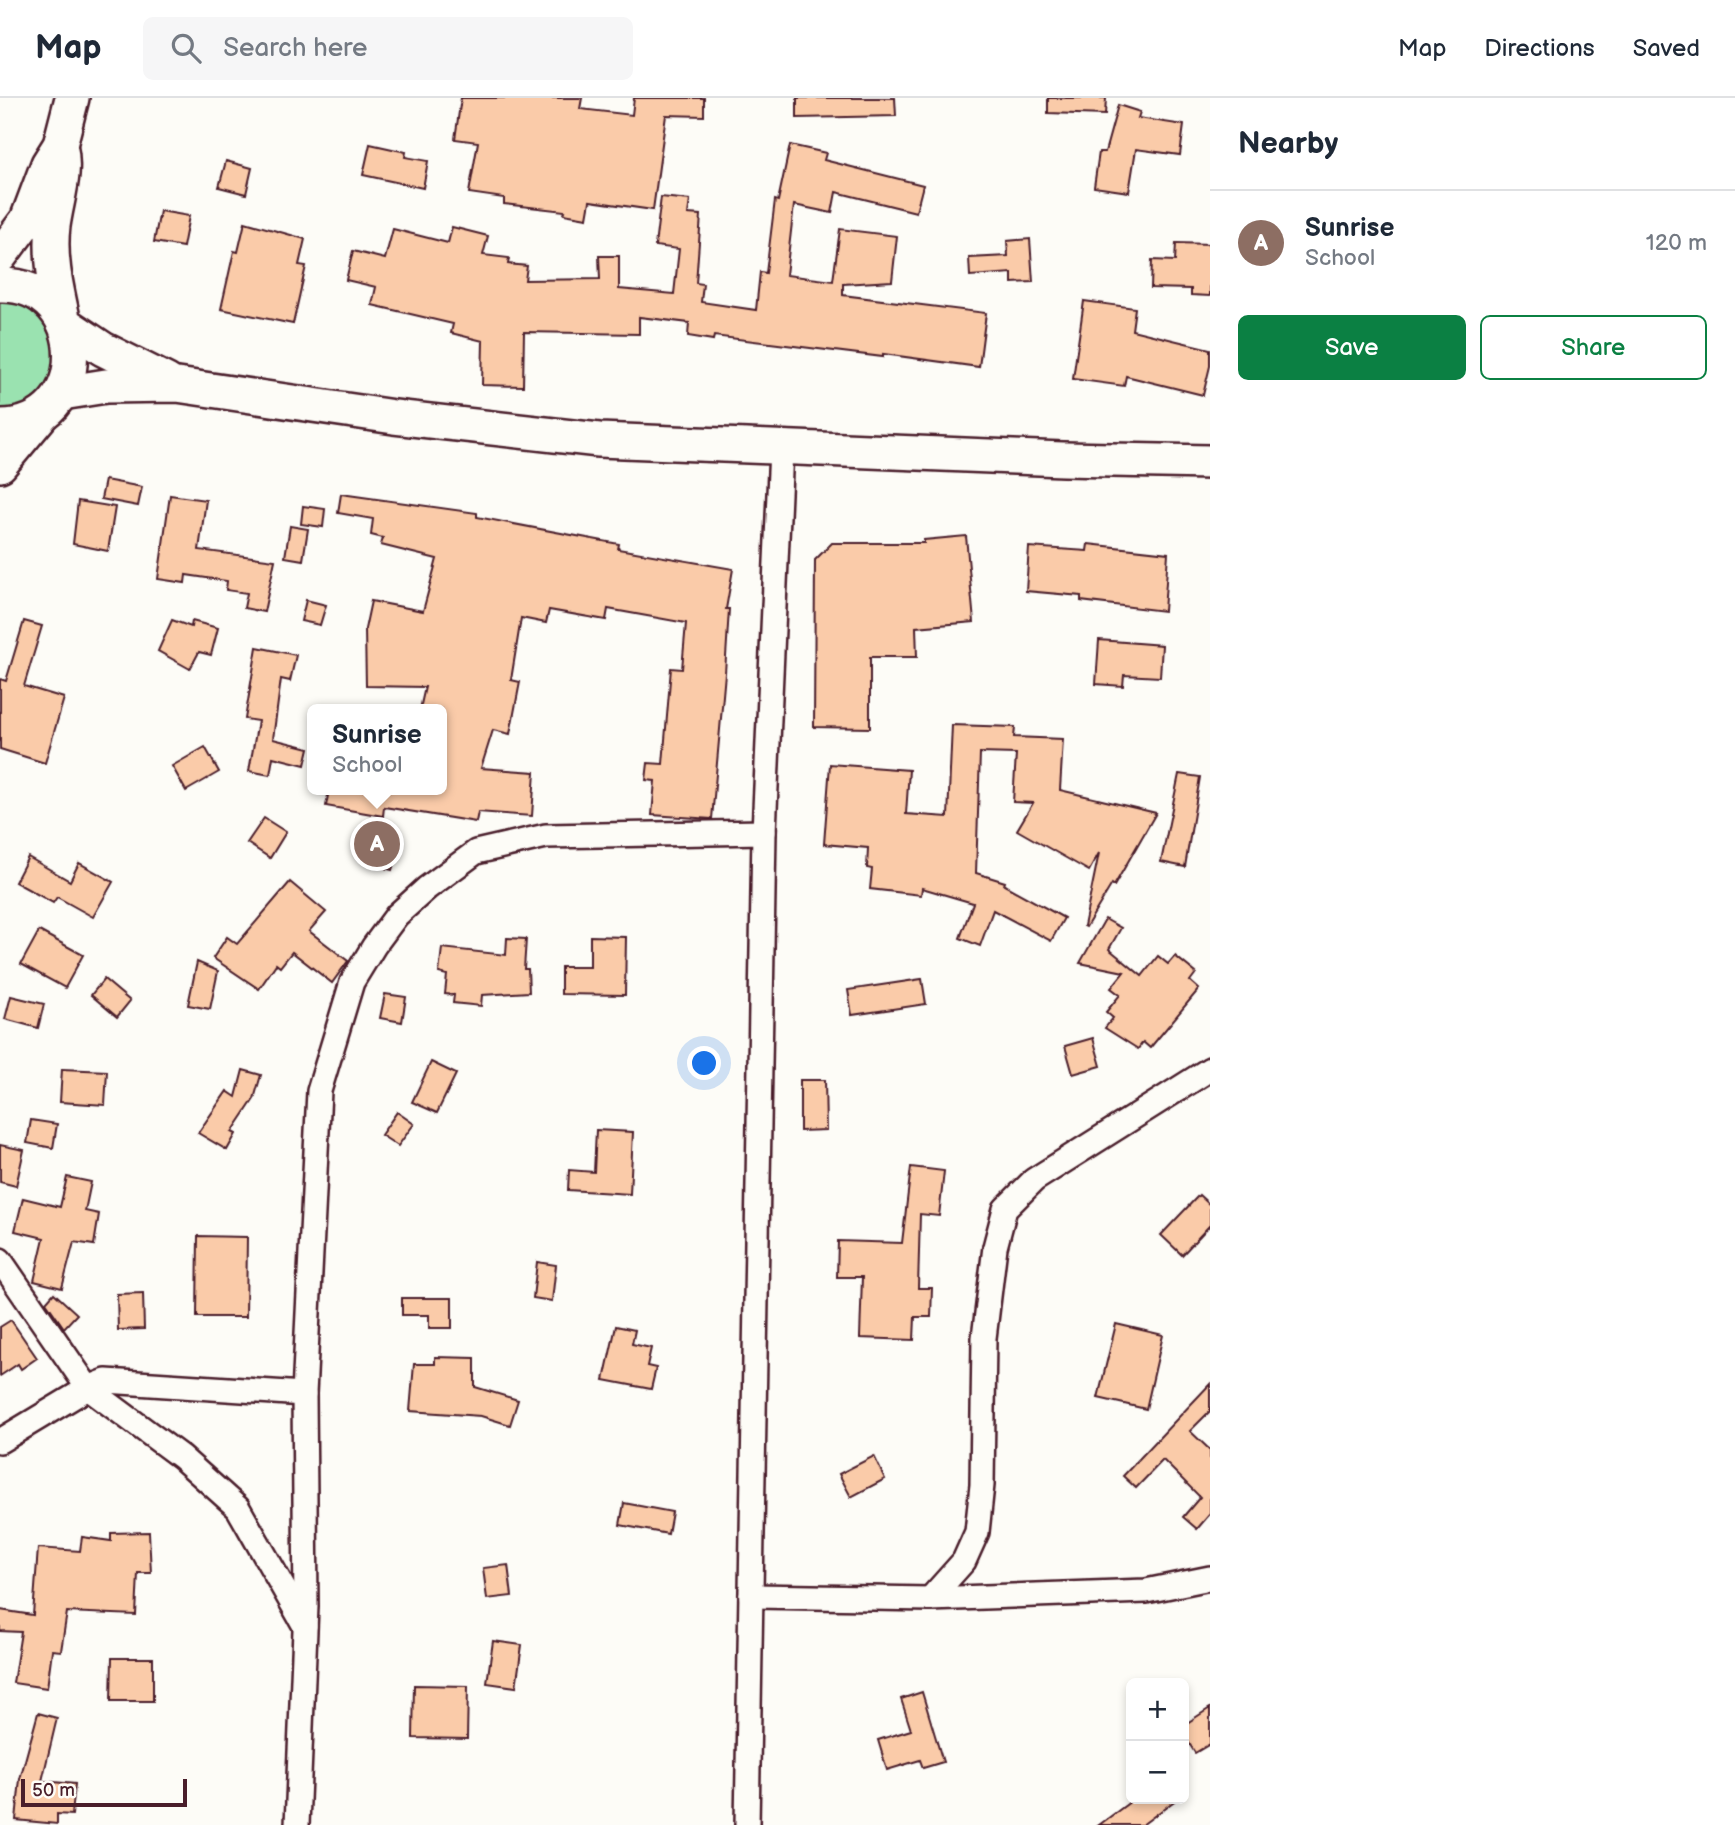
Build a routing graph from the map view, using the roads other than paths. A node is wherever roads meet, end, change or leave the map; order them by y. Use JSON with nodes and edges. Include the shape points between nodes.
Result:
{"nodes":[{"id":1,"x":72,"y":98,"type":"edge"},
{"id":2,"x":60,"y":145,"type":"junction"},
{"id":3,"x":0,"y":256,"type":"edge"},
{"id":4,"x":0,"y":285,"type":"edge"},
{"id":5,"x":64,"y":323,"type":"junction"},
{"id":6,"x":177,"y":385,"type":"junction"},
{"id":7,"x":53,"y":403,"type":"junction"},
{"id":8,"x":0,"y":426,"type":"edge"},
{"id":9,"x":781,"y":449,"type":"junction"},
{"id":10,"x":1210,"y":462,"type":"edge"},
{"id":11,"x":0,"y":465,"type":"edge"},
{"id":12,"x":764,"y":832,"type":"junction"},
{"id":13,"x":1210,"y":1069,"type":"edge"},
{"id":14,"x":0,"y":1260,"type":"edge"},
{"id":15,"x":88,"y":1388,"type":"junction"},
{"id":16,"x":304,"y":1394,"type":"junction"},
{"id":17,"x":0,"y":1441,"type":"edge"},
{"id":18,"x":1210,"y":1578,"type":"edge"},
{"id":19,"x":751,"y":1596,"type":"junction"},
{"id":20,"x":930,"y":1599,"type":"junction"},
{"id":21,"x":305,"y":1626,"type":"junction"},
{"id":22,"x":297,"y":1825,"type":"edge"},
{"id":23,"x":747,"y":1825,"type":"edge"}],
"edges":[{"from":1,"to":2,"type":"highway"},
{"from":2,"to":3,"type":"highway","via":[[26,220]]},
{"from":2,"to":5,"type":"highway","via":[[65,165],[52,256]]},
{"from":4,"to":5,"type":"highway","via":[[39,296]]},
{"from":5,"to":6,"type":"highway","via":[[103,349]]},
{"from":5,"to":7,"type":"highway","via":[[72,358]]},
{"from":6,"to":7,"type":"highway","via":[[106,386]]},
{"from":6,"to":9,"type":"highway","via":[[394,417],[599,440]]},
{"from":7,"to":8,"type":"highway","via":[[28,422]]},
{"from":7,"to":11,"type":"highway"},
{"from":9,"to":10,"type":"highway"},
{"from":9,"to":12,"type":"street"},
{"from":12,"to":16,"type":"street","via":[[546,836],[476,852],[397,915],[352,982],[319,1091]]},
{"from":12,"to":19,"type":"street"},
{"from":13,"to":20,"type":"street","via":[[1034,1180],[1005,1209],[984,1338],[977,1532],[964,1561]]},
{"from":14,"to":15,"type":"street"},
{"from":15,"to":16,"type":"street","via":[[106,1381]]},
{"from":15,"to":17,"type":"street"},
{"from":15,"to":21,"type":"street","via":[[181,1457],[238,1508]]},
{"from":16,"to":21,"type":"street"},
{"from":18,"to":20,"type":"street","via":[[1146,1591]]},
{"from":19,"to":20,"type":"street"},
{"from":19,"to":23,"type":"street"},
{"from":21,"to":22,"type":"street"}]}
